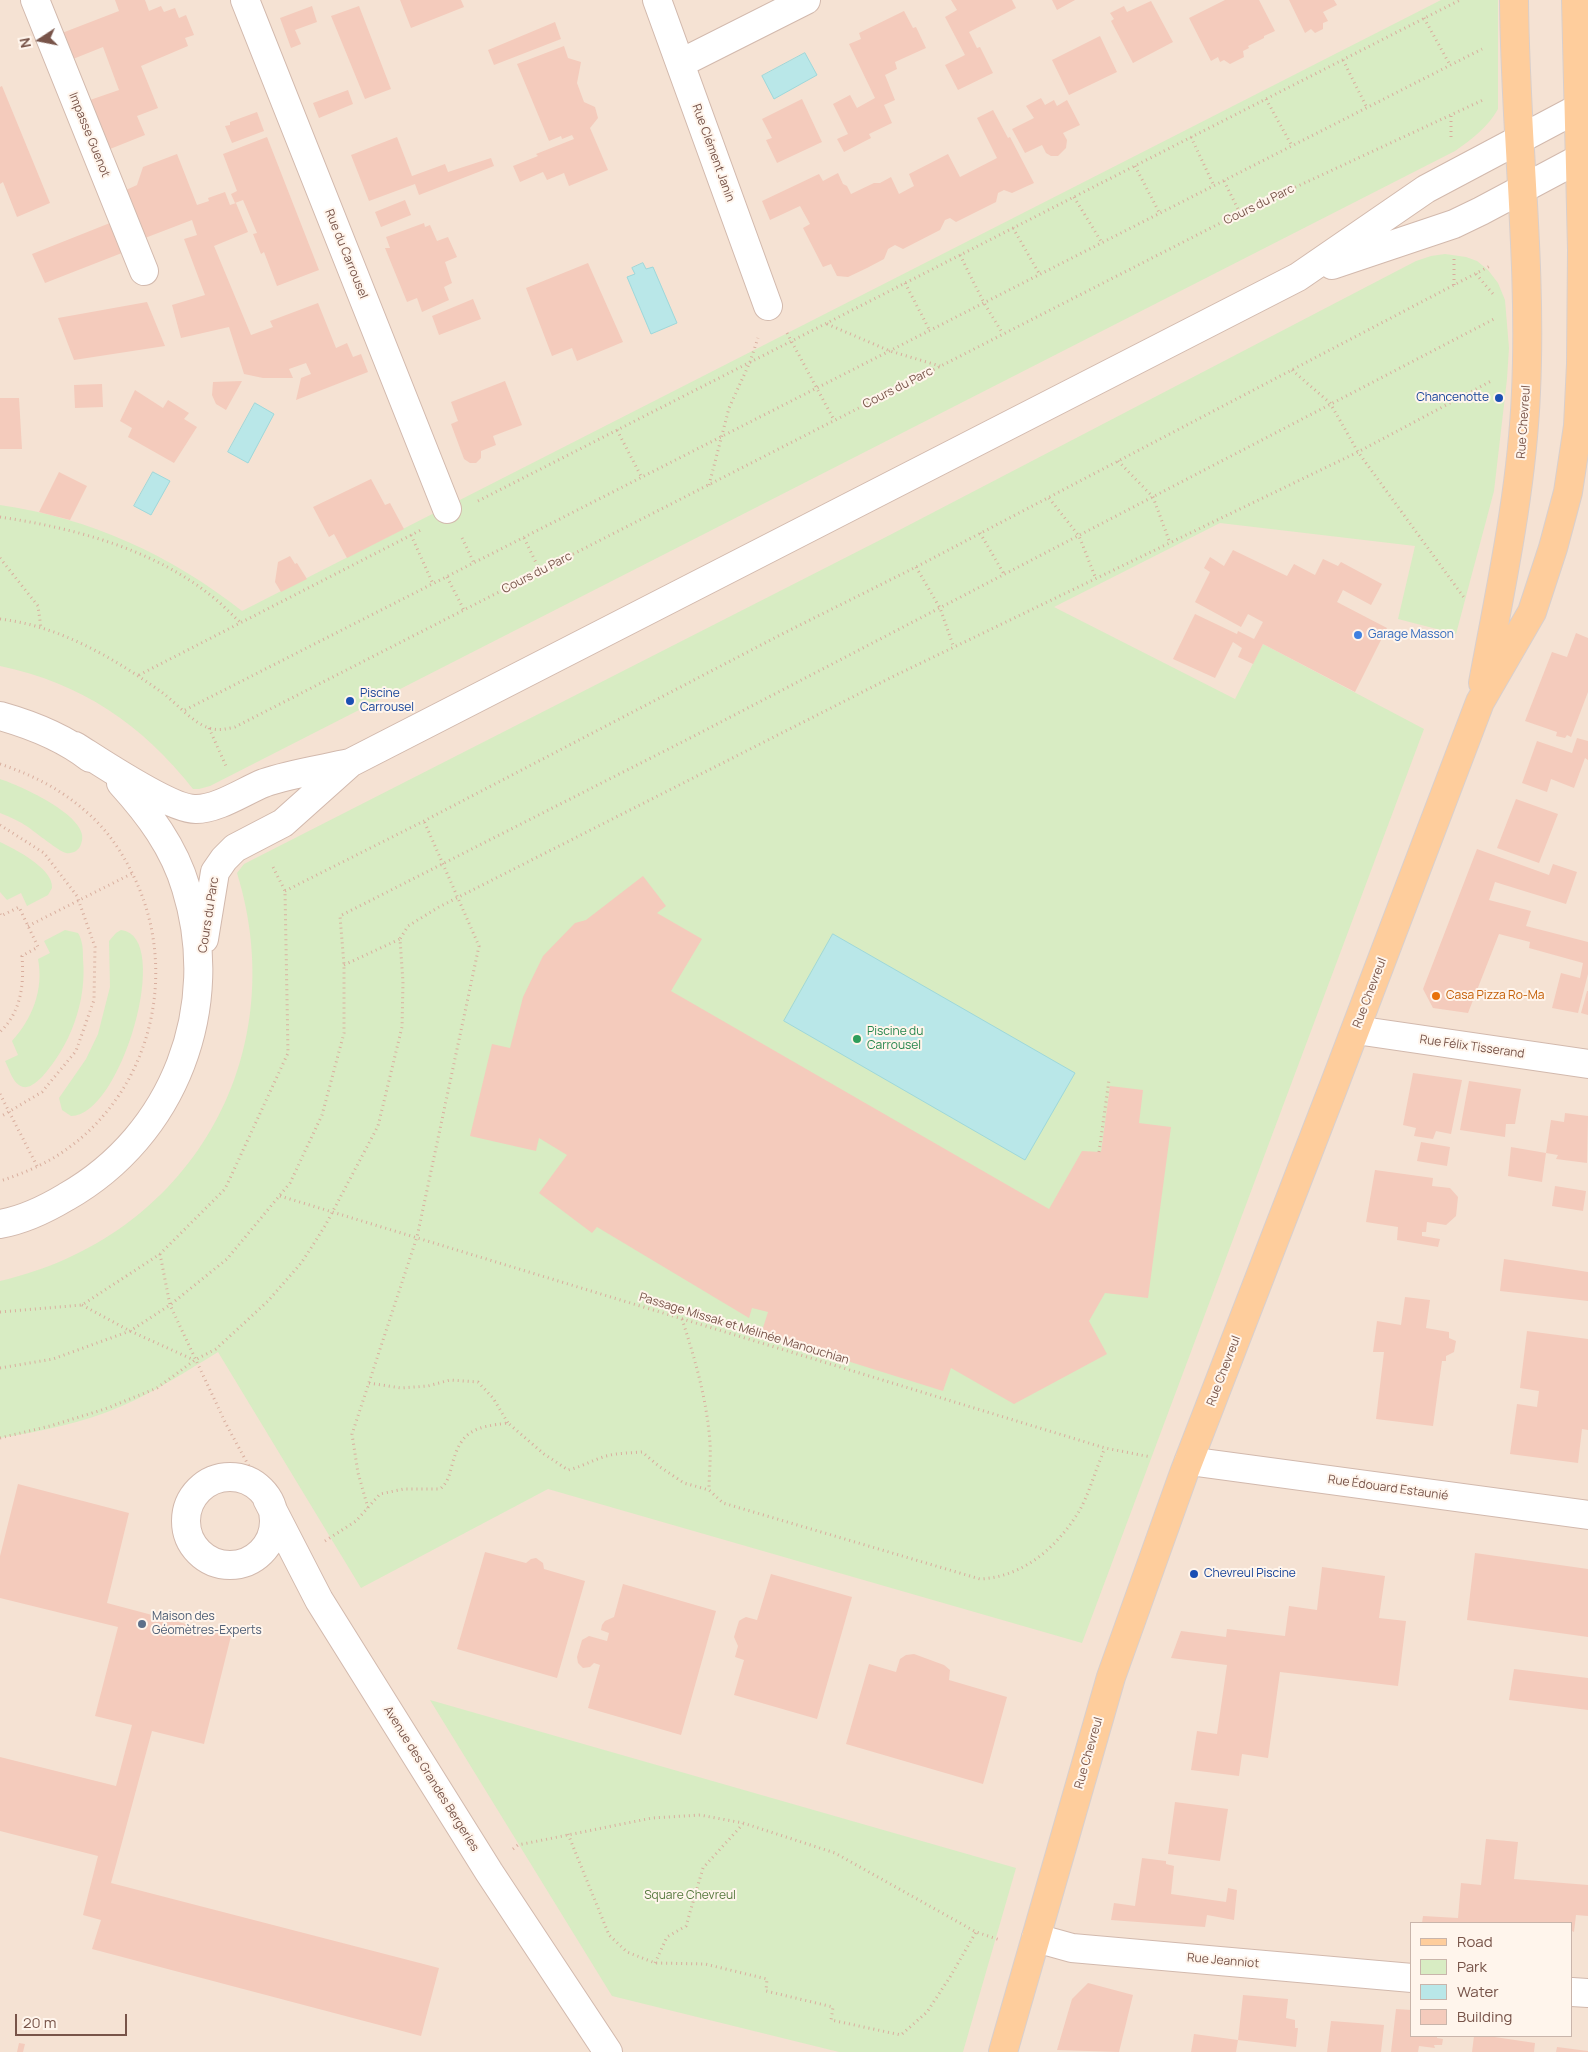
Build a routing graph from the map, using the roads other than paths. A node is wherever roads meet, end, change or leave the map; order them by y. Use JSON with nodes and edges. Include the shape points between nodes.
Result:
{"nodes":[{"id":1,"x":35,"y":0,"type":"edge"},
{"id":2,"x":245,"y":0,"type":"edge"},
{"id":3,"x":657,"y":0,"type":"edge"},
{"id":4,"x":806,"y":0,"type":"edge"},
{"id":5,"x":1514,"y":0,"type":"edge"},
{"id":6,"x":1576,"y":0,"type":"edge"},
{"id":7,"x":681,"y":63,"type":"junction"},
{"id":8,"x":1583,"y":106,"type":"edge"},
{"id":9,"x":1520,"y":139,"type":"junction"},
{"id":10,"x":1584,"y":156,"type":"edge"},
{"id":11,"x":1523,"y":190,"type":"junction"},
{"id":12,"x":144,"y":271,"type":"dead end"},
{"id":13,"x":1298,"y":277,"type":"junction"},
{"id":14,"x":768,"y":306,"type":"road end"},
{"id":15,"x":1583,"y":426,"type":"edge"},
{"id":16,"x":447,"y":509,"type":"dead end"},
{"id":17,"x":1480,"y":702,"type":"junction"},
{"id":18,"x":0,"y":716,"type":"edge"},
{"id":19,"x":75,"y":746,"type":"junction"},
{"id":20,"x":350,"y":763,"type":"junction"},
{"id":21,"x":195,"y":1013,"type":"junction"},
{"id":22,"x":1356,"y":1030,"type":"junction"},
{"id":23,"x":1588,"y":1064,"type":"edge"},
{"id":24,"x":0,"y":1224,"type":"edge"},
{"id":25,"x":1189,"y":1461,"type":"junction"},
{"id":26,"x":268,"y":1498,"type":"road end"},
{"id":27,"x":1588,"y":1515,"type":"edge"},
{"id":28,"x":1036,"y":1938,"type":"junction"},
{"id":29,"x":1410,"y":1978,"type":"edge"},
{"id":30,"x":1573,"y":1992,"type":"edge"},
{"id":31,"x":1588,"y":1993,"type":"edge"},
{"id":32,"x":608,"y":2052,"type":"edge"},
{"id":33,"x":1003,"y":2052,"type":"edge"}],
"edges":[{"from":1,"to":12,"type":"street","name":"Impasse Guenot"},
{"from":2,"to":16,"type":"street","name":"Rue du Carrousel"},
{"from":3,"to":7,"type":"street","name":"Rue Clément Janin"},
{"from":4,"to":7,"type":"street"},
{"from":5,"to":9,"type":"main road","name":"Rue Chevreul"},
{"from":6,"to":8,"type":"main road","name":"Rue Chevreul"},
{"from":7,"to":14,"type":"street","name":"Rue Clément Janin"},
{"from":8,"to":9,"type":"street","name":"Cours du Parc"},
{"from":8,"to":10,"type":"main road","name":"Rue Chevreul"},
{"from":9,"to":11,"type":"main road","name":"Rue Chevreul"},
{"from":9,"to":13,"type":"street","name":"Cours du Parc","via":[[1426,189]]},
{"from":10,"to":11,"type":"street","name":"Cours du Parc"},
{"from":10,"to":15,"type":"main road","name":"Rue Chevreul"},
{"from":11,"to":13,"type":"street","name":"Cours du Parc","via":[[1454,224]]},
{"from":11,"to":17,"type":"main road","name":"Rue Chevreul","via":[[1528,301],[1521,462]]},
{"from":13,"to":20,"type":"street","name":"Cours du Parc"},
{"from":15,"to":17,"type":"main road","name":"Rue Chevreul","via":[[1553,548],[1532,612]]},
{"from":17,"to":22,"type":"main road","name":"Rue Chevreul"},
{"from":18,"to":19,"type":"street","via":[[31,724]]},
{"from":19,"to":20,"type":"street","name":"Cours du Parc","via":[[178,806],[196,810],[265,783]]},
{"from":19,"to":21,"type":"street","via":[[114,776],[147,812],[170,848],[186,887],[196,929],[199,971]]},
{"from":20,"to":21,"type":"street","name":"Cours du Parc","via":[[283,823],[235,848],[224,858],[216,872],[208,911]]},
{"from":21,"to":24,"type":"street","via":[[185,1055],[168,1094],[146,1129],[118,1161],[84,1187],[47,1208]]},
{"from":22,"to":23,"type":"street","name":"Rue Félix Tisserand"},
{"from":22,"to":25,"type":"main road","name":"Rue Chevreul"},
{"from":25,"to":27,"type":"street","name":"Rue Édouard Estaunié"},
{"from":25,"to":28,"type":"main road","name":"Rue Chevreul","via":[[1111,1677]]},
{"from":26,"to":32,"type":"street","name":"Avenue des Grandes Bergeries","via":[[319,1600],[489,1872]]},
{"from":28,"to":29,"type":"street","name":"Rue Jeanniot","via":[[1072,1948]]},
{"from":28,"to":33,"type":"main road","name":"Rue Chevreul"},
{"from":30,"to":31,"type":"street"}]}
